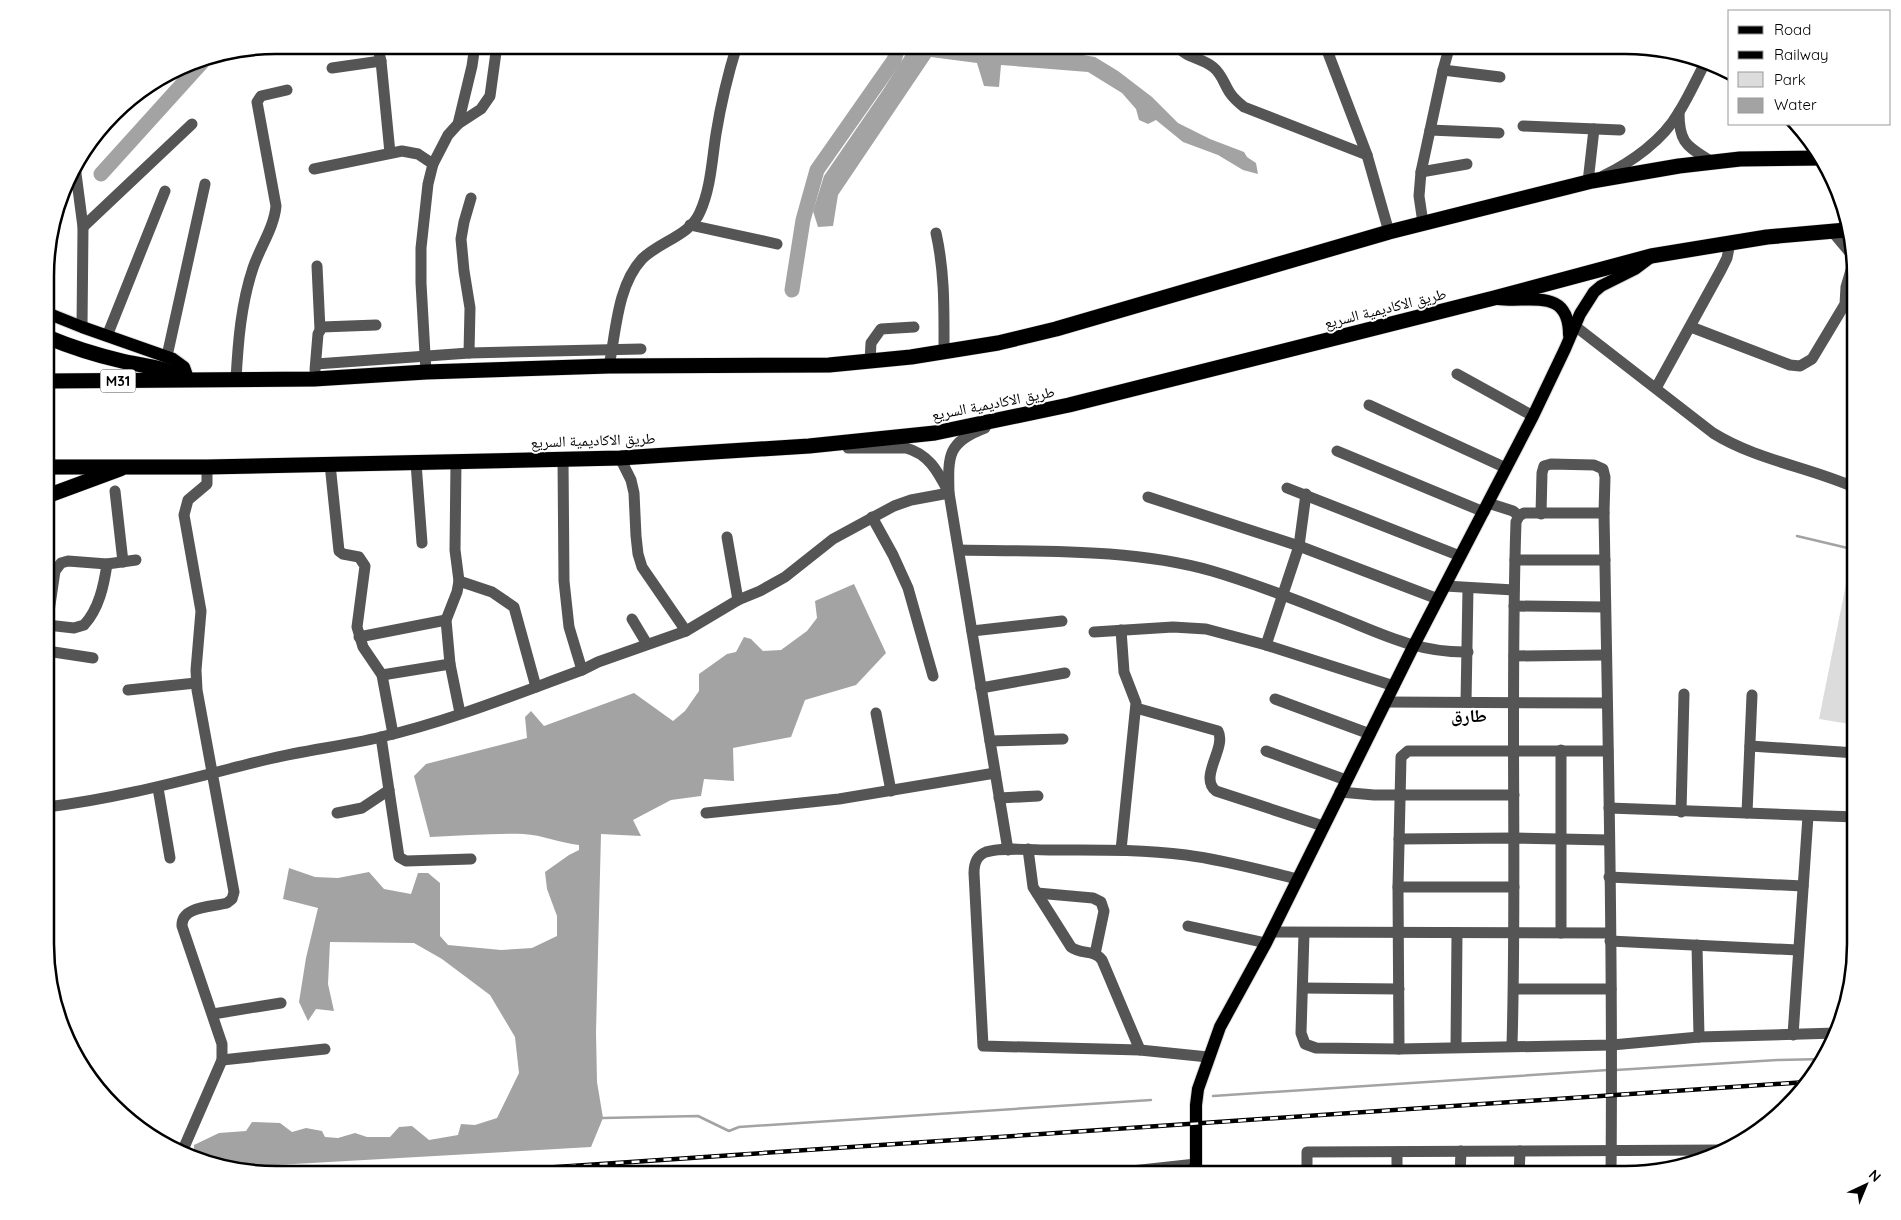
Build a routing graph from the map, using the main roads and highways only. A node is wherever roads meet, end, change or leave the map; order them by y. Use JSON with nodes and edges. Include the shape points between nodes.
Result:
{"nodes":[{"id":1,"x":1813,"y":158,"type":"edge"},
{"id":2,"x":1839,"y":230,"type":"edge"},
{"id":3,"x":1651,"y":256,"type":"junction"},
{"id":4,"x":1494,"y":298,"type":"junction"},
{"id":5,"x":54,"y":316,"type":"edge"},
{"id":6,"x":54,"y":339,"type":"edge"},
{"id":7,"x":1570,"y":340,"type":"junction"},
{"id":8,"x":54,"y":381,"type":"edge"},
{"id":9,"x":189,"y":381,"type":"junction"},
{"id":10,"x":126,"y":466,"type":"junction"},
{"id":11,"x":54,"y":467,"type":"edge"},
{"id":12,"x":54,"y":493,"type":"edge"},
{"id":13,"x":1196,"y":1166,"type":"edge"}],
"edges":[{"from":1,"to":9,"type":"highway","via":[[1712,162],[1590,182],[1389,232],[1056,329],[944,352],[830,364],[609,366]]},
{"from":2,"to":3,"type":"highway","name":"طريق الاكاديمية السريع","via":[[1768,236]]},
{"from":3,"to":4,"type":"highway","name":"طريق الاكاديمية السريع"},
{"from":3,"to":7,"type":"main road","via":[[1634,270],[1601,286],[1588,301]]},
{"from":4,"to":7,"type":"main road","via":[[1552,302],[1566,316]]},
{"from":4,"to":10,"type":"highway","name":"طريق الاكاديمية السريع","via":[[1069,406],[934,433],[808,446],[620,458]]},
{"from":5,"to":9,"type":"main road","via":[[167,356],[184,367]]},
{"from":6,"to":9,"type":"highway","via":[[106,357],[167,370]]},
{"from":7,"to":13,"type":"main road","via":[[1269,937],[1220,1027],[1198,1089]]},
{"from":8,"to":9,"type":"highway","number":"M31"},
{"from":10,"to":11,"type":"highway","name":"طريق الاكاديمية السريع"},
{"from":10,"to":12,"type":"highway"}]}
